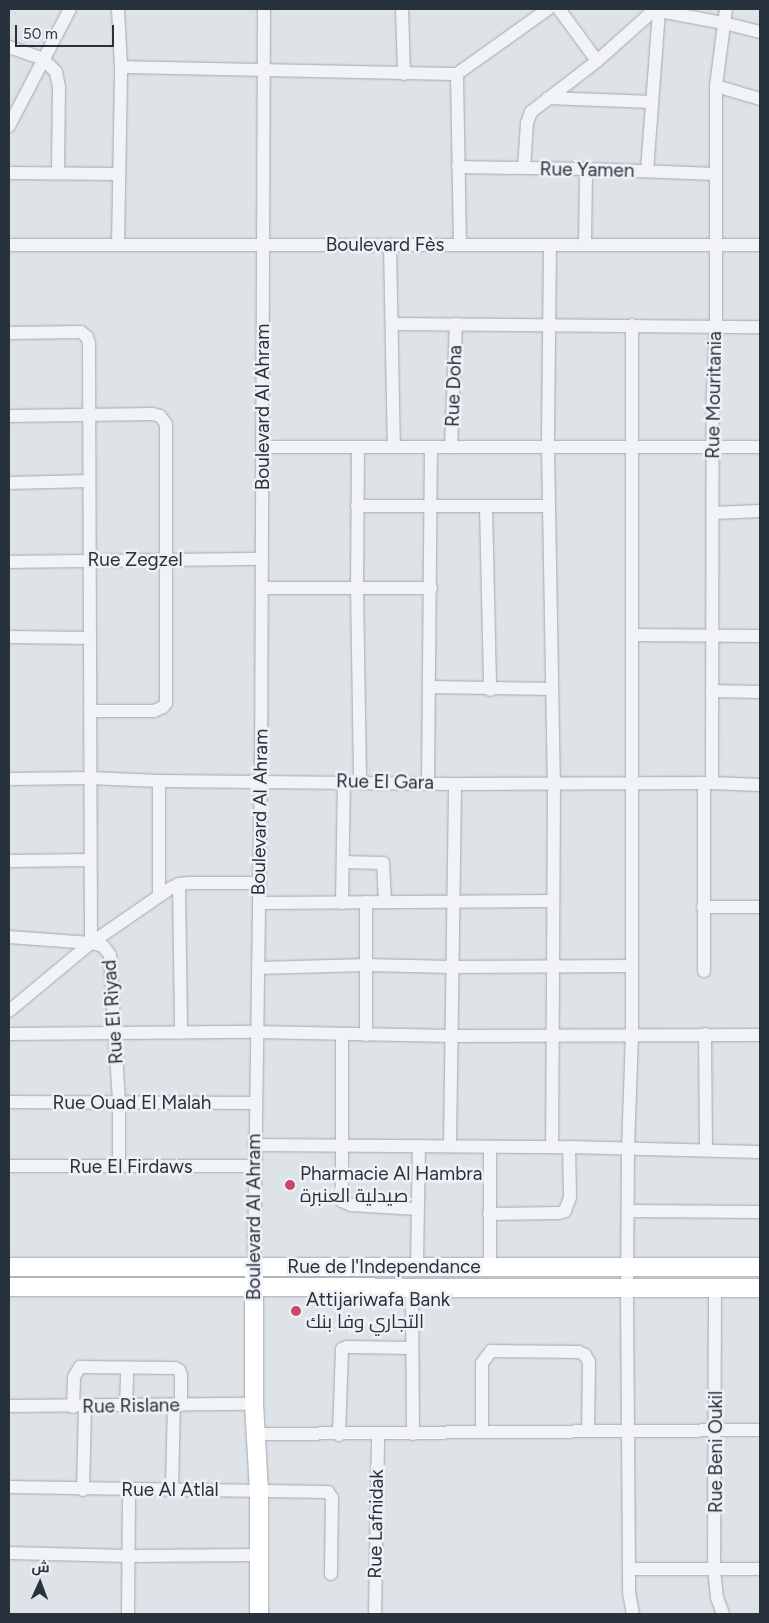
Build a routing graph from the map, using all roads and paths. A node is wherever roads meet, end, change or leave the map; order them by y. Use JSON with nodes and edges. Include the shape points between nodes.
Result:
{"nodes":[{"id":1,"x":70,"y":9,"type":"edge"},
{"id":2,"x":118,"y":9,"type":"edge"},
{"id":3,"x":264,"y":9,"type":"edge"},
{"id":4,"x":402,"y":9,"type":"edge"},
{"id":5,"x":548,"y":9,"type":"edge"},
{"id":6,"x":559,"y":9,"type":"edge"},
{"id":7,"x":726,"y":9,"type":"edge"},
{"id":8,"x":659,"y":11,"type":"junction"},
{"id":9,"x":724,"y":22,"type":"junction"},
{"id":10,"x":760,"y":32,"type":"edge"},
{"id":11,"x":9,"y":47,"type":"edge"},
{"id":12,"x":43,"y":59,"type":"junction"},
{"id":13,"x":597,"y":62,"type":"junction"},
{"id":14,"x":121,"y":67,"type":"junction"},
{"id":15,"x":264,"y":72,"type":"junction"},
{"id":16,"x":404,"y":74,"type":"junction"},
{"id":17,"x":457,"y":74,"type":"junction"},
{"id":18,"x":716,"y":86,"type":"junction"},
{"id":19,"x":548,"y":98,"type":"junction"},
{"id":20,"x":760,"y":99,"type":"edge"},
{"id":21,"x":652,"y":102,"type":"junction"},
{"id":22,"x":9,"y":126,"type":"edge"},
{"id":23,"x":458,"y":168,"type":"junction"},
{"id":24,"x":524,"y":168,"type":"junction"},
{"id":25,"x":586,"y":169,"type":"junction"},
{"id":26,"x":647,"y":171,"type":"junction"},
{"id":27,"x":9,"y":173,"type":"edge"},
{"id":28,"x":58,"y":173,"type":"junction"},
{"id":29,"x":119,"y":174,"type":"junction"},
{"id":30,"x":715,"y":174,"type":"junction"},
{"id":31,"x":9,"y":245,"type":"edge"},
{"id":32,"x":118,"y":245,"type":"junction"},
{"id":33,"x":264,"y":245,"type":"junction"},
{"id":34,"x":390,"y":245,"type":"junction"},
{"id":35,"x":460,"y":245,"type":"junction"},
{"id":36,"x":550,"y":245,"type":"junction"},
{"id":37,"x":585,"y":245,"type":"junction"},
{"id":38,"x":715,"y":245,"type":"junction"},
{"id":39,"x":760,"y":245,"type":"edge"},
{"id":40,"x":392,"y":324,"type":"junction"},
{"id":41,"x":456,"y":324,"type":"junction"},
{"id":42,"x":548,"y":324,"type":"junction"},
{"id":43,"x":632,"y":325,"type":"junction"},
{"id":44,"x":716,"y":326,"type":"junction"},
{"id":45,"x":760,"y":327,"type":"edge"},
{"id":46,"x":9,"y":333,"type":"edge"},
{"id":47,"x":9,"y":416,"type":"edge"},
{"id":48,"x":88,"y":416,"type":"junction"},
{"id":49,"x":358,"y":446,"type":"junction"},
{"id":50,"x":394,"y":446,"type":"junction"},
{"id":51,"x":262,"y":447,"type":"junction"},
{"id":52,"x":451,"y":447,"type":"junction"},
{"id":53,"x":431,"y":448,"type":"junction"},
{"id":54,"x":548,"y":448,"type":"junction"},
{"id":55,"x":713,"y":448,"type":"junction"},
{"id":56,"x":760,"y":448,"type":"edge"},
{"id":57,"x":632,"y":449,"type":"junction"},
{"id":58,"x":89,"y":481,"type":"junction"},
{"id":59,"x":9,"y":483,"type":"edge"},
{"id":60,"x":357,"y":506,"type":"junction"},
{"id":61,"x":549,"y":506,"type":"junction"},
{"id":62,"x":430,"y":507,"type":"junction"},
{"id":63,"x":486,"y":507,"type":"junction"},
{"id":64,"x":760,"y":511,"type":"edge"},
{"id":65,"x":713,"y":513,"type":"junction"},
{"id":66,"x":262,"y":559,"type":"junction"},
{"id":67,"x":89,"y":560,"type":"junction"},
{"id":68,"x":166,"y":560,"type":"junction"},
{"id":69,"x":9,"y":562,"type":"edge"},
{"id":70,"x":357,"y":587,"type":"junction"},
{"id":71,"x":262,"y":588,"type":"junction"},
{"id":72,"x":431,"y":588,"type":"junction"},
{"id":73,"x":632,"y":635,"type":"junction"},
{"id":74,"x":712,"y":636,"type":"junction"},
{"id":75,"x":760,"y":636,"type":"edge"},
{"id":76,"x":9,"y":638,"type":"edge"},
{"id":77,"x":90,"y":638,"type":"junction"},
{"id":78,"x":429,"y":687,"type":"junction"},
{"id":79,"x":552,"y":689,"type":"junction"},
{"id":80,"x":490,"y":690,"type":"junction"},
{"id":81,"x":712,"y":691,"type":"junction"},
{"id":82,"x":760,"y":692,"type":"edge"},
{"id":83,"x":90,"y":712,"type":"junction"},
{"id":84,"x":90,"y":778,"type":"junction"},
{"id":85,"x":9,"y":779,"type":"edge"},
{"id":86,"x":158,"y":781,"type":"junction"},
{"id":87,"x":261,"y":781,"type":"junction"},
{"id":88,"x":344,"y":781,"type":"junction"},
{"id":89,"x":360,"y":782,"type":"junction"},
{"id":90,"x":428,"y":783,"type":"junction"},
{"id":91,"x":554,"y":783,"type":"junction"},
{"id":92,"x":708,"y":783,"type":"junction"},
{"id":93,"x":455,"y":784,"type":"junction"},
{"id":94,"x":631,"y":784,"type":"junction"},
{"id":95,"x":760,"y":785,"type":"edge"},
{"id":96,"x":90,"y":860,"type":"junction"},
{"id":97,"x":9,"y":861,"type":"edge"},
{"id":98,"x":343,"y":862,"type":"junction"},
{"id":99,"x":259,"y":883,"type":"junction"},
{"id":100,"x":179,"y":884,"type":"junction"},
{"id":101,"x":159,"y":896,"type":"junction"},
{"id":102,"x":553,"y":901,"type":"junction"},
{"id":103,"x":366,"y":902,"type":"junction"},
{"id":104,"x":385,"y":902,"type":"junction"},
{"id":105,"x":452,"y":902,"type":"junction"},
{"id":106,"x":259,"y":903,"type":"junction"},
{"id":107,"x":342,"y":903,"type":"junction"},
{"id":108,"x":703,"y":907,"type":"junction"},
{"id":109,"x":760,"y":908,"type":"edge"},
{"id":110,"x":9,"y":937,"type":"edge"},
{"id":111,"x":91,"y":943,"type":"junction"},
{"id":112,"x":367,"y":965,"type":"junction"},
{"id":113,"x":554,"y":965,"type":"junction"},
{"id":114,"x":632,"y":966,"type":"junction"},
{"id":115,"x":451,"y":967,"type":"junction"},
{"id":116,"x":258,"y":968,"type":"junction"},
{"id":117,"x":704,"y":971,"type":"dead end"},
{"id":118,"x":9,"y":1011,"type":"edge"},
{"id":119,"x":256,"y":1032,"type":"junction"},
{"id":120,"x":115,"y":1033,"type":"junction"},
{"id":121,"x":180,"y":1033,"type":"junction"},
{"id":122,"x":9,"y":1034,"type":"edge"},
{"id":123,"x":342,"y":1034,"type":"junction"},
{"id":124,"x":632,"y":1034,"type":"junction"},
{"id":125,"x":705,"y":1034,"type":"junction"},
{"id":126,"x":366,"y":1035,"type":"junction"},
{"id":127,"x":760,"y":1035,"type":"edge"},
{"id":128,"x":451,"y":1036,"type":"junction"},
{"id":129,"x":554,"y":1036,"type":"junction"},
{"id":130,"x":9,"y":1102,"type":"edge"},
{"id":131,"x":255,"y":1103,"type":"junction"},
{"id":132,"x":119,"y":1104,"type":"junction"},
{"id":133,"x":254,"y":1145,"type":"junction"},
{"id":134,"x":343,"y":1146,"type":"junction"},
{"id":135,"x":418,"y":1146,"type":"junction"},
{"id":136,"x":450,"y":1146,"type":"junction"},
{"id":137,"x":490,"y":1147,"type":"junction"},
{"id":138,"x":552,"y":1147,"type":"junction"},
{"id":139,"x":569,"y":1148,"type":"junction"},
{"id":140,"x":628,"y":1150,"type":"junction"},
{"id":141,"x":706,"y":1150,"type":"junction"},
{"id":142,"x":760,"y":1152,"type":"edge"},
{"id":143,"x":9,"y":1166,"type":"edge"},
{"id":144,"x":254,"y":1166,"type":"junction"},
{"id":145,"x":119,"y":1167,"type":"junction"},
{"id":146,"x":417,"y":1209,"type":"junction"},
{"id":147,"x":628,"y":1211,"type":"junction"},
{"id":148,"x":760,"y":1212,"type":"edge"},
{"id":149,"x":489,"y":1214,"type":"junction"},
{"id":150,"x":254,"y":1266,"type":"junction"},
{"id":151,"x":9,"y":1267,"type":"edge"},
{"id":152,"x":417,"y":1267,"type":"junction"},
{"id":153,"x":490,"y":1267,"type":"junction"},
{"id":154,"x":628,"y":1267,"type":"junction"},
{"id":155,"x":760,"y":1267,"type":"edge"},
{"id":156,"x":9,"y":1287,"type":"edge"},
{"id":157,"x":254,"y":1288,"type":"junction"},
{"id":158,"x":412,"y":1288,"type":"junction"},
{"id":159,"x":715,"y":1288,"type":"junction"},
{"id":160,"x":760,"y":1288,"type":"edge"},
{"id":161,"x":628,"y":1289,"type":"junction"},
{"id":162,"x":412,"y":1348,"type":"junction"},
{"id":163,"x":127,"y":1368,"type":"junction"},
{"id":164,"x":254,"y":1404,"type":"junction"},
{"id":165,"x":177,"y":1405,"type":"junction"},
{"id":166,"x":9,"y":1406,"type":"edge"},
{"id":167,"x":126,"y":1406,"type":"junction"},
{"id":168,"x":79,"y":1407,"type":"junction"},
{"id":169,"x":716,"y":1429,"type":"junction"},
{"id":170,"x":588,"y":1430,"type":"junction"},
{"id":171,"x":628,"y":1430,"type":"junction"},
{"id":172,"x":760,"y":1430,"type":"edge"},
{"id":173,"x":482,"y":1432,"type":"junction"},
{"id":174,"x":256,"y":1434,"type":"junction"},
{"id":175,"x":339,"y":1434,"type":"junction"},
{"id":176,"x":378,"y":1434,"type":"junction"},
{"id":177,"x":413,"y":1434,"type":"junction"},
{"id":178,"x":9,"y":1486,"type":"edge"},
{"id":179,"x":128,"y":1489,"type":"junction"},
{"id":180,"x":83,"y":1490,"type":"junction"},
{"id":181,"x":172,"y":1490,"type":"junction"},
{"id":182,"x":259,"y":1490,"type":"junction"},
{"id":183,"x":9,"y":1553,"type":"edge"},
{"id":184,"x":128,"y":1556,"type":"junction"},
{"id":185,"x":260,"y":1556,"type":"junction"},
{"id":186,"x":630,"y":1569,"type":"junction"},
{"id":187,"x":714,"y":1569,"type":"junction"},
{"id":188,"x":760,"y":1569,"type":"edge"},
{"id":189,"x":330,"y":1574,"type":"dead end"},
{"id":190,"x":128,"y":1614,"type":"edge"},
{"id":191,"x":259,"y":1614,"type":"edge"},
{"id":192,"x":375,"y":1614,"type":"edge"},
{"id":193,"x":633,"y":1614,"type":"edge"},
{"id":194,"x":723,"y":1614,"type":"edge"}],
"edges":[{"from":1,"to":12,"type":"street"},
{"from":2,"to":14,"type":"street"},
{"from":3,"to":15,"type":"street","name":"Boulevard Al Ahram"},
{"from":4,"to":16,"type":"street"},
{"from":5,"to":17,"type":"street"},
{"from":6,"to":13,"type":"street"},
{"from":7,"to":9,"type":"street","name":"Rue Mouritania"},
{"from":8,"to":9,"type":"street"},
{"from":8,"to":13,"type":"street","via":[[646,16]]},
{"from":8,"to":21,"type":"street"},
{"from":9,"to":10,"type":"street"},
{"from":9,"to":18,"type":"street","name":"Rue Mouritania"},
{"from":11,"to":12,"type":"street"},
{"from":12,"to":22,"type":"street"},
{"from":12,"to":28,"type":"street","via":[[56,72],[59,87]]},
{"from":13,"to":19,"type":"street"},
{"from":14,"to":15,"type":"street"},
{"from":14,"to":29,"type":"street"},
{"from":15,"to":16,"type":"street"},
{"from":15,"to":33,"type":"street","name":"Boulevard Al Ahram"},
{"from":16,"to":17,"type":"street"},
{"from":17,"to":23,"type":"street"},
{"from":18,"to":20,"type":"street"},
{"from":18,"to":30,"type":"street","name":"Rue Mouritania"},
{"from":19,"to":21,"type":"street"},
{"from":19,"to":24,"type":"street","via":[[531,112],[527,123]]},
{"from":21,"to":26,"type":"street"},
{"from":23,"to":24,"type":"street","name":"Rue Yamen"},
{"from":23,"to":35,"type":"street"},
{"from":24,"to":25,"type":"street","name":"Rue Yamen"},
{"from":25,"to":26,"type":"street","name":"Rue Yamen"},
{"from":25,"to":37,"type":"street"},
{"from":26,"to":30,"type":"street","name":"Rue Yamen"},
{"from":27,"to":28,"type":"street"},
{"from":28,"to":29,"type":"street"},
{"from":29,"to":32,"type":"street"},
{"from":30,"to":38,"type":"street","name":"Rue Mouritania"},
{"from":31,"to":32,"type":"street","name":"Boulevard Fès"},
{"from":32,"to":33,"type":"street","name":"Boulevard Fès"},
{"from":33,"to":34,"type":"street","name":"Boulevard Fès"},
{"from":33,"to":51,"type":"street","name":"Boulevard Al Ahram"},
{"from":34,"to":35,"type":"street","name":"Boulevard Fès"},
{"from":34,"to":40,"type":"street"},
{"from":35,"to":36,"type":"street","name":"Boulevard Fès"},
{"from":36,"to":37,"type":"street","name":"Boulevard Fès"},
{"from":36,"to":42,"type":"street"},
{"from":37,"to":38,"type":"street","name":"Boulevard Fès"},
{"from":38,"to":39,"type":"street","name":"Boulevard Fès"},
{"from":38,"to":44,"type":"street","name":"Rue Mouritania"},
{"from":40,"to":41,"type":"street"},
{"from":40,"to":50,"type":"street"},
{"from":41,"to":42,"type":"street"},
{"from":41,"to":52,"type":"street","name":"Rue Doha"},
{"from":42,"to":43,"type":"street"},
{"from":42,"to":54,"type":"street"},
{"from":43,"to":44,"type":"street"},
{"from":43,"to":57,"type":"street"},
{"from":44,"to":45,"type":"street"},
{"from":44,"to":55,"type":"street","name":"Rue Mouritania"},
{"from":46,"to":48,"type":"street","name":"Rue El Riyad","via":[[84,334],[89,342]]},
{"from":47,"to":48,"type":"street"},
{"from":48,"to":58,"type":"street","name":"Rue El Riyad"},
{"from":48,"to":68,"type":"street","via":[[153,414],[164,420]]},
{"from":49,"to":50,"type":"street"},
{"from":49,"to":51,"type":"street"},
{"from":49,"to":60,"type":"street"},
{"from":50,"to":53,"type":"street"},
{"from":51,"to":66,"type":"street","name":"Boulevard Al Ahram"},
{"from":52,"to":53,"type":"street"},
{"from":52,"to":54,"type":"street"},
{"from":53,"to":62,"type":"street"},
{"from":54,"to":57,"type":"street"},
{"from":54,"to":61,"type":"street"},
{"from":55,"to":56,"type":"street"},
{"from":55,"to":57,"type":"street"},
{"from":55,"to":65,"type":"street","name":"Rue Mouritania"},
{"from":57,"to":73,"type":"street"},
{"from":58,"to":59,"type":"street"},
{"from":58,"to":67,"type":"street","name":"Rue El Riyad"},
{"from":60,"to":62,"type":"street"},
{"from":60,"to":70,"type":"street"},
{"from":61,"to":63,"type":"street"},
{"from":61,"to":79,"type":"street"},
{"from":62,"to":63,"type":"street"},
{"from":62,"to":72,"type":"street"},
{"from":63,"to":80,"type":"street"},
{"from":64,"to":65,"type":"street"},
{"from":65,"to":74,"type":"street","name":"Rue Mouritania"},
{"from":66,"to":68,"type":"street","name":"Rue Zegzel"},
{"from":66,"to":71,"type":"street","name":"Boulevard Al Ahram"},
{"from":67,"to":68,"type":"street","name":"Rue Zegzel"},
{"from":67,"to":69,"type":"street","name":"Rue Zegzel"},
{"from":67,"to":77,"type":"street","name":"Rue El Riyad"},
{"from":68,"to":83,"type":"street","via":[[166,703],[154,711]]},
{"from":70,"to":71,"type":"street"},
{"from":70,"to":72,"type":"street"},
{"from":70,"to":89,"type":"street"},
{"from":71,"to":87,"type":"street","name":"Boulevard Al Ahram"},
{"from":72,"to":78,"type":"street"},
{"from":73,"to":74,"type":"street"},
{"from":73,"to":94,"type":"street"},
{"from":74,"to":75,"type":"street"},
{"from":74,"to":81,"type":"street","name":"Rue Mouritania"},
{"from":76,"to":77,"type":"street"},
{"from":77,"to":83,"type":"street","name":"Rue El Riyad"},
{"from":78,"to":80,"type":"street"},
{"from":78,"to":90,"type":"street"},
{"from":79,"to":80,"type":"street"},
{"from":79,"to":91,"type":"street"},
{"from":81,"to":82,"type":"street"},
{"from":81,"to":92,"type":"street","name":"Rue Mouritania"},
{"from":83,"to":84,"type":"street","name":"Rue El Riyad"},
{"from":84,"to":85,"type":"street","name":"Rue El Gara"},
{"from":84,"to":86,"type":"street","name":"Rue El Gara"},
{"from":84,"to":96,"type":"street","name":"Rue El Riyad"},
{"from":86,"to":87,"type":"street","name":"Rue El Gara"},
{"from":86,"to":101,"type":"street"},
{"from":87,"to":88,"type":"street","name":"Rue El Gara"},
{"from":87,"to":99,"type":"street","name":"Boulevard Al Ahram"},
{"from":88,"to":89,"type":"street","name":"Rue El Gara"},
{"from":88,"to":98,"type":"street"},
{"from":89,"to":90,"type":"street","name":"Rue El Gara"},
{"from":90,"to":93,"type":"street","name":"Rue El Gara"},
{"from":91,"to":93,"type":"street","name":"Rue El Gara"},
{"from":91,"to":94,"type":"street","name":"Rue El Gara"},
{"from":91,"to":102,"type":"street"},
{"from":92,"to":94,"type":"street","name":"Rue El Gara"},
{"from":92,"to":95,"type":"street","name":"Rue El Gara"},
{"from":92,"to":108,"type":"street","name":"Rue Mouritania"},
{"from":93,"to":105,"type":"street"},
{"from":94,"to":114,"type":"street"},
{"from":96,"to":97,"type":"street"},
{"from":96,"to":111,"type":"street","name":"Rue El Riyad"},
{"from":98,"to":104,"type":"street","via":[[383,863]]},
{"from":98,"to":107,"type":"street"},
{"from":99,"to":100,"type":"street"},
{"from":99,"to":106,"type":"street","name":"Boulevard Al Ahram"},
{"from":100,"to":101,"type":"street"},
{"from":100,"to":121,"type":"street"},
{"from":101,"to":111,"type":"street"},
{"from":102,"to":105,"type":"street"},
{"from":102,"to":113,"type":"street"},
{"from":103,"to":104,"type":"street"},
{"from":103,"to":107,"type":"street"},
{"from":103,"to":112,"type":"street"},
{"from":104,"to":105,"type":"street"},
{"from":105,"to":115,"type":"street"},
{"from":106,"to":107,"type":"street"},
{"from":106,"to":116,"type":"street","name":"Boulevard Al Ahram"},
{"from":108,"to":109,"type":"street"},
{"from":108,"to":117,"type":"street","name":"Rue Mouritania"},
{"from":110,"to":111,"type":"street"},
{"from":111,"to":118,"type":"street"},
{"from":111,"to":120,"type":"street","name":"Rue El Riyad","via":[[103,946],[110,955]]},
{"from":112,"to":115,"type":"street"},
{"from":112,"to":116,"type":"street"},
{"from":112,"to":126,"type":"street"},
{"from":113,"to":114,"type":"street"},
{"from":113,"to":115,"type":"street"},
{"from":113,"to":129,"type":"street"},
{"from":114,"to":124,"type":"street"},
{"from":115,"to":128,"type":"street"},
{"from":116,"to":119,"type":"street","name":"Boulevard Al Ahram"},
{"from":119,"to":121,"type":"street"},
{"from":119,"to":123,"type":"street"},
{"from":119,"to":131,"type":"street","name":"Boulevard Al Ahram"},
{"from":120,"to":121,"type":"street"},
{"from":120,"to":122,"type":"street"},
{"from":120,"to":132,"type":"street","name":"Rue El Riyad"},
{"from":123,"to":126,"type":"street"},
{"from":123,"to":134,"type":"street"},
{"from":124,"to":125,"type":"street"},
{"from":124,"to":129,"type":"street"},
{"from":124,"to":140,"type":"street"},
{"from":125,"to":127,"type":"street"},
{"from":125,"to":141,"type":"street"},
{"from":126,"to":128,"type":"street"},
{"from":128,"to":129,"type":"street"},
{"from":128,"to":136,"type":"street"},
{"from":129,"to":138,"type":"street"},
{"from":130,"to":132,"type":"street","name":"Rue Ouad El Malah"},
{"from":131,"to":132,"type":"street","name":"Rue Ouad El Malah"},
{"from":131,"to":133,"type":"street","name":"Boulevard Al Ahram"},
{"from":132,"to":145,"type":"street","name":"Rue El Riyad"},
{"from":133,"to":134,"type":"street"},
{"from":133,"to":144,"type":"street","name":"Boulevard Al Ahram"},
{"from":134,"to":135,"type":"street"},
{"from":134,"to":146,"type":"street","via":[[341,1198],[345,1204]]},
{"from":135,"to":136,"type":"street"},
{"from":135,"to":146,"type":"street"},
{"from":136,"to":137,"type":"street"},
{"from":137,"to":138,"type":"street"},
{"from":137,"to":149,"type":"street"},
{"from":138,"to":139,"type":"street"},
{"from":139,"to":140,"type":"street"},
{"from":139,"to":149,"type":"street","via":[[570,1197],[564,1211],[559,1214]]},
{"from":140,"to":141,"type":"street"},
{"from":140,"to":147,"type":"street"},
{"from":141,"to":142,"type":"street"},
{"from":143,"to":145,"type":"street","name":"Rue El Firdaws"},
{"from":144,"to":145,"type":"street","name":"Rue El Firdaws"},
{"from":144,"to":150,"type":"street","name":"Boulevard Al Ahram"},
{"from":146,"to":152,"type":"street"},
{"from":147,"to":148,"type":"street"},
{"from":147,"to":154,"type":"street"},
{"from":149,"to":153,"type":"street"},
{"from":150,"to":151,"type":"main road","name":"Rue de l'Independance"},
{"from":150,"to":152,"type":"main road","name":"Rue de l'Independance"},
{"from":150,"to":157,"type":"main road","name":"Boulevard Al Ahram"},
{"from":152,"to":153,"type":"main road","name":"Rue de l'Independance"},
{"from":153,"to":154,"type":"main road","name":"Rue de l'Independance"},
{"from":154,"to":155,"type":"main road","name":"Rue de l'Independance"},
{"from":154,"to":161,"type":"street"},
{"from":156,"to":157,"type":"main road","name":"Rue de l'Independance"},
{"from":157,"to":158,"type":"main road","name":"Rue de l'Independance"},
{"from":157,"to":164,"type":"main road","name":"Boulevard Al Ahram"},
{"from":158,"to":161,"type":"main road","name":"Rue de l'Independance"},
{"from":158,"to":162,"type":"street"},
{"from":159,"to":160,"type":"main road","name":"Rue de l'Independance"},
{"from":159,"to":161,"type":"main road","name":"Rue de l'Independance"},
{"from":159,"to":169,"type":"street","name":"Rue Beni Oukil"},
{"from":161,"to":171,"type":"street"},
{"from":162,"to":175,"type":"street","via":[[342,1349]]},
{"from":162,"to":177,"type":"street"},
{"from":163,"to":165,"type":"street","via":[[179,1370]]},
{"from":163,"to":167,"type":"street"},
{"from":163,"to":168,"type":"street","via":[[80,1367],[74,1377]]},
{"from":164,"to":165,"type":"street","name":"Rue Rislane"},
{"from":164,"to":174,"type":"main road","name":"Boulevard Al Ahram"},
{"from":165,"to":167,"type":"street","name":"Rue Rislane"},
{"from":165,"to":181,"type":"street"},
{"from":166,"to":168,"type":"street","name":"Rue Rislane"},
{"from":167,"to":168,"type":"street","name":"Rue Rislane"},
{"from":168,"to":180,"type":"street"},
{"from":169,"to":171,"type":"street"},
{"from":169,"to":172,"type":"street"},
{"from":169,"to":187,"type":"street","name":"Rue Beni Oukil"},
{"from":170,"to":171,"type":"street"},
{"from":170,"to":173,"type":"street"},
{"from":170,"to":173,"type":"street","via":[[589,1362],[585,1355],[579,1352],[491,1351],[482,1363]]},
{"from":171,"to":186,"type":"street"},
{"from":173,"to":177,"type":"street"},
{"from":174,"to":175,"type":"street"},
{"from":174,"to":182,"type":"main road","name":"Boulevard Al Ahram"},
{"from":175,"to":176,"type":"street"},
{"from":176,"to":177,"type":"street"},
{"from":176,"to":192,"type":"street","name":"Rue Lafnidak"},
{"from":178,"to":180,"type":"street","name":"Rue Al Atlal"},
{"from":179,"to":180,"type":"street","name":"Rue Al Atlal"},
{"from":179,"to":181,"type":"street","name":"Rue Al Atlal"},
{"from":179,"to":184,"type":"street"},
{"from":181,"to":182,"type":"street","name":"Rue Al Atlal"},
{"from":182,"to":185,"type":"main road","name":"Boulevard Al Ahram"},
{"from":182,"to":189,"type":"street","name":"Rue Al Atlal","via":[[328,1492],[331,1495]]},
{"from":183,"to":184,"type":"street"},
{"from":184,"to":185,"type":"street"},
{"from":184,"to":190,"type":"street"},
{"from":185,"to":191,"type":"main road","name":"Boulevard Al Ahram"},
{"from":186,"to":187,"type":"street"},
{"from":186,"to":193,"type":"street"},
{"from":187,"to":188,"type":"street"},
{"from":187,"to":194,"type":"street","name":"Rue Beni Oukil","via":[[717,1598]]}]}
